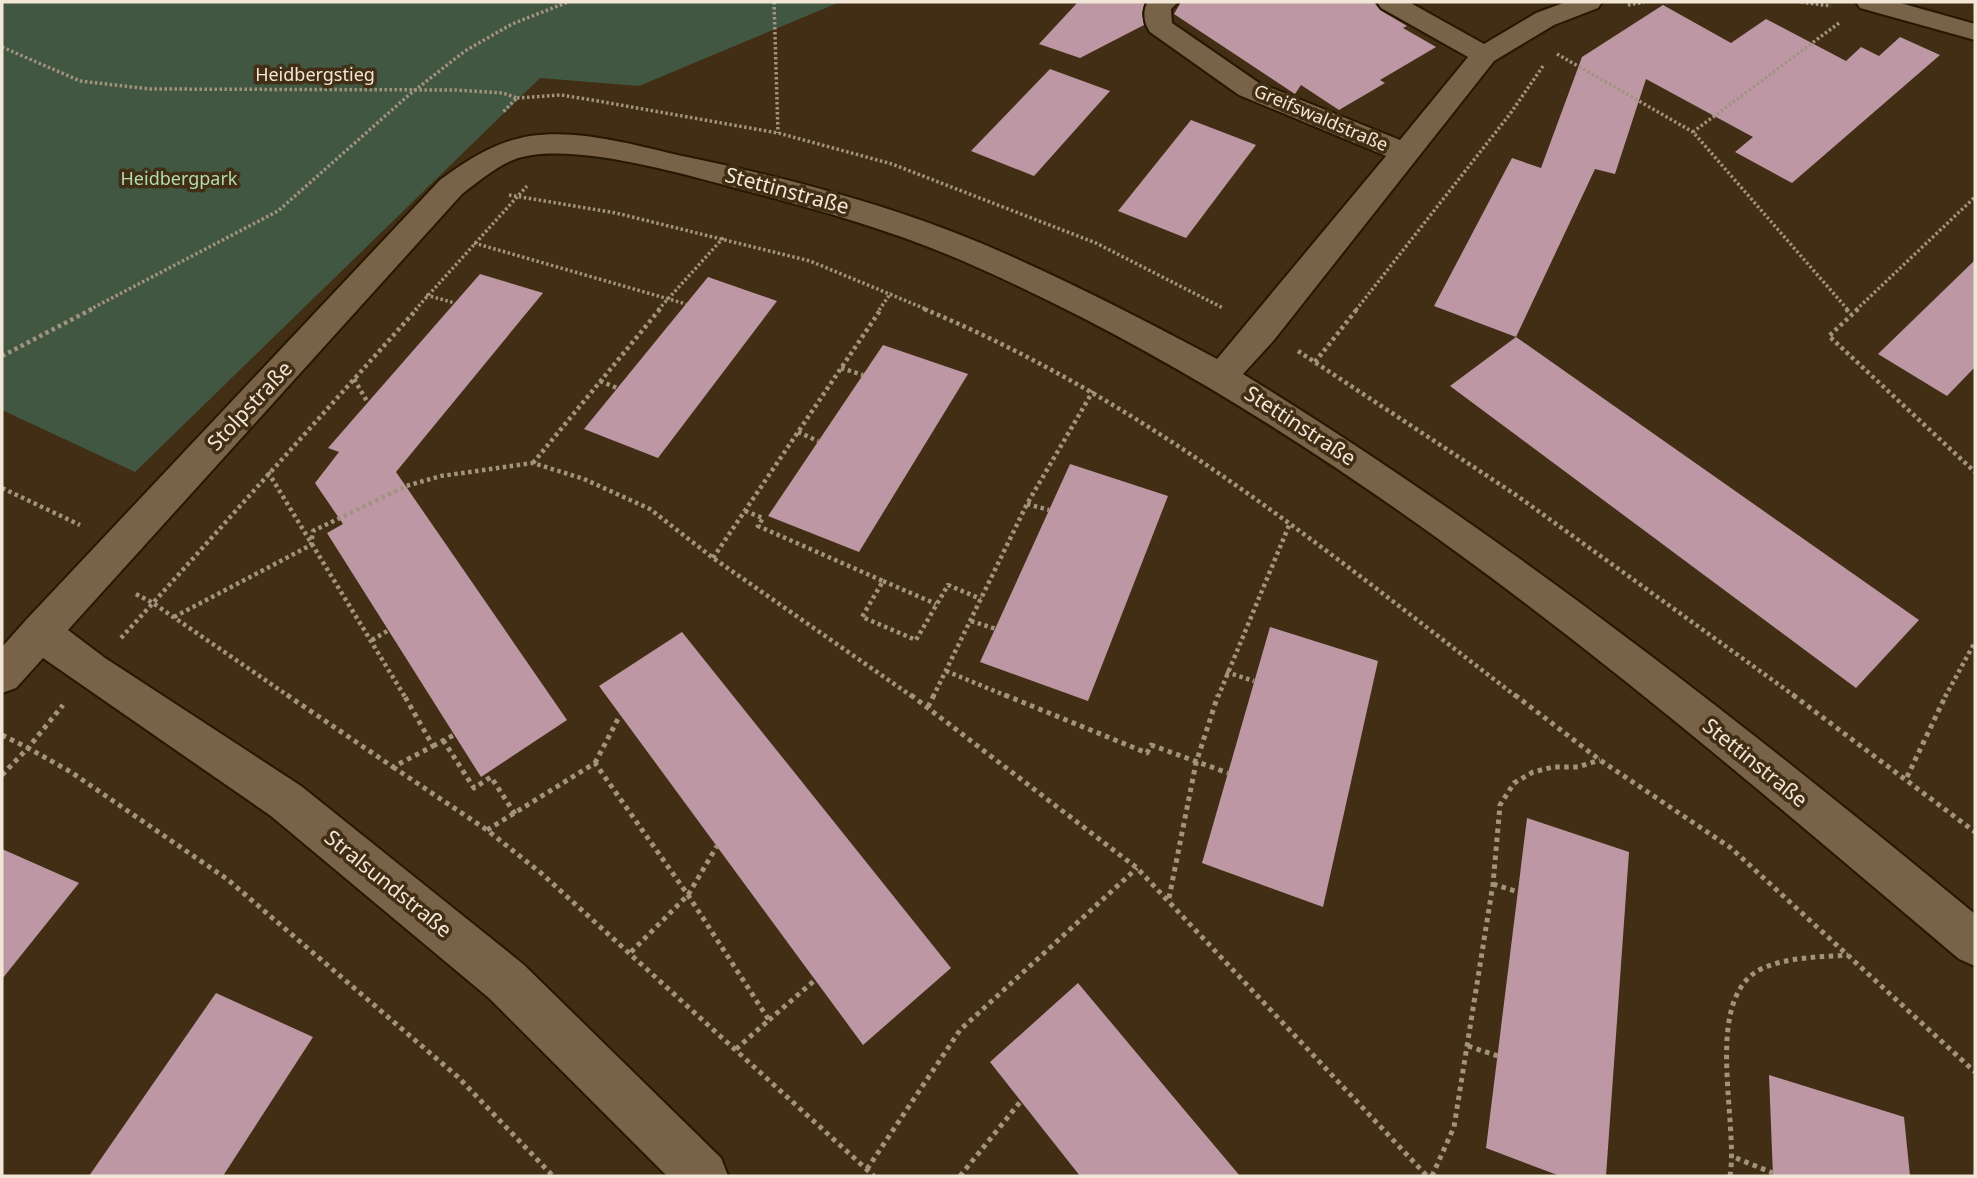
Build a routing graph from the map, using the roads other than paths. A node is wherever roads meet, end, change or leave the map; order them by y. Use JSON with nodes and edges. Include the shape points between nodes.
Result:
{"nodes":[{"id":1,"x":1165,"y":2,"type":"edge"},
{"id":2,"x":1390,"y":2,"type":"edge"},
{"id":3,"x":1580,"y":3,"type":"edge"},
{"id":4,"x":1858,"y":9,"type":"edge"},
{"id":5,"x":1975,"y":32,"type":"edge"},
{"id":6,"x":1483,"y":55,"type":"junction"},
{"id":7,"x":509,"y":150,"type":"joint"},
{"id":8,"x":1405,"y":153,"type":"junction"},
{"id":9,"x":1222,"y":375,"type":"junction"},
{"id":10,"x":40,"y":632,"type":"junction"},
{"id":11,"x":2,"y":675,"type":"edge"},
{"id":12,"x":1975,"y":943,"type":"edge"},
{"id":13,"x":704,"y":1176,"type":"edge"}],
"edges":[{"from":1,"to":8,"type":"street","name":"Greifswaldstraße","via":[[1157,6],[1159,26],[1249,89]]},
{"from":2,"to":6,"type":"street"},
{"from":3,"to":6,"type":"street","name":"Greifswaldstraße"},
{"from":4,"to":5,"type":"street"},
{"from":6,"to":8,"type":"street","name":"Greifswaldstraße"},
{"from":7,"to":9,"type":"street","name":"Stettinstraße","via":[[533,145],[605,150],[752,181],[871,213],[967,248],[1086,302]]},
{"from":7,"to":10,"type":"street","name":"Stolpstraße","via":[[451,187]]},
{"from":8,"to":9,"type":"street","name":"Greifswaldstraße"},
{"from":9,"to":12,"type":"street","name":"Stettinstraße","via":[[1420,505],[1588,630]]},
{"from":10,"to":11,"type":"street","name":"Stolpstraße"},
{"from":10,"to":13,"type":"street","name":"Stralsundstraße","via":[[286,801],[506,981]]}]}
